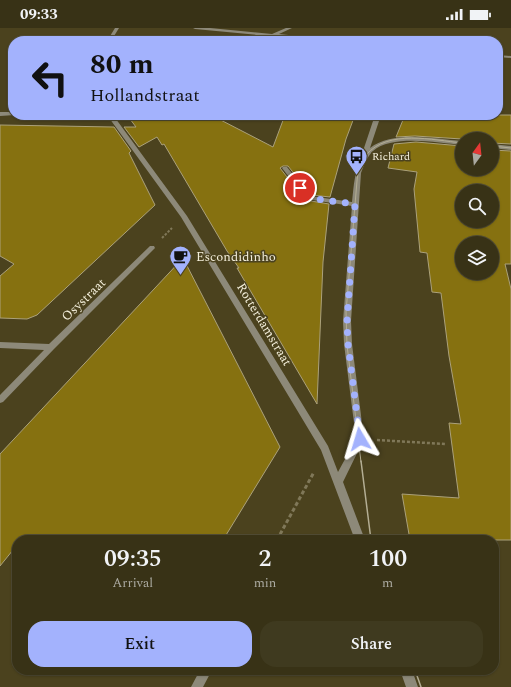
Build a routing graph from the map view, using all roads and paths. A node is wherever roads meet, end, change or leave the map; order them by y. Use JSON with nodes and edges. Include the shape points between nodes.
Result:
{"nodes":[{"id":1,"x":194,"y":28,"type":"edge"},
{"id":2,"x":290,"y":28,"type":"edge"},
{"id":3,"x":272,"y":35,"type":"junction"},
{"id":4,"x":282,"y":36,"type":"edge"},
{"id":5,"x":114,"y":120,"type":"edge"},
{"id":6,"x":376,"y":120,"type":"edge"},
{"id":7,"x":455,"y":143,"type":"edge"},
{"id":8,"x":499,"y":147,"type":"edge"},
{"id":9,"x":511,"y":148,"type":"edge"},
{"id":10,"x":361,"y":164,"type":"junction"},
{"id":11,"x":285,"y":168,"type":"dead end"},
{"id":12,"x":355,"y":204,"type":"junction"},
{"id":13,"x":184,"y":216,"type":"junction"},
{"id":14,"x":152,"y":248,"type":"joint"},
{"id":15,"x":0,"y":345,"type":"edge"},
{"id":16,"x":50,"y":347,"type":"junction"},
{"id":17,"x":0,"y":400,"type":"edge"},
{"id":18,"x":360,"y":439,"type":"junction"},
{"id":19,"x":445,"y":444,"type":"dead end"},
{"id":20,"x":325,"y":449,"type":"junction"},
{"id":21,"x":339,"y":480,"type":"junction"},
{"id":22,"x":280,"y":535,"type":"edge"},
{"id":23,"x":358,"y":535,"type":"edge"},
{"id":24,"x":203,"y":675,"type":"edge"},
{"id":25,"x":408,"y":675,"type":"edge"},
{"id":26,"x":197,"y":687,"type":"edge"},
{"id":27,"x":412,"y":687,"type":"edge"}],
"edges":[{"from":1,"to":3,"type":"street"},
{"from":2,"to":3,"type":"street"},
{"from":3,"to":4,"type":"street"},
{"from":5,"to":13,"type":"street","name":"Rotterdamstraat"},
{"from":6,"to":10,"type":"street"},
{"from":7,"to":10,"type":"street","via":[[413,139],[394,140],[370,151]]},
{"from":8,"to":9,"type":"street"},
{"from":10,"to":12,"type":"street"},
{"from":11,"to":12,"type":"street","via":[[308,198]]},
{"from":12,"to":18,"type":"street","via":[[347,322]]},
{"from":13,"to":14,"type":"path"},
{"from":13,"to":20,"type":"street","name":"Rotterdamstraat"},
{"from":14,"to":16,"type":"street","name":"Osystraat"},
{"from":15,"to":16,"type":"street"},
{"from":16,"to":17,"type":"street","name":"Osystraat"},
{"from":18,"to":19,"type":"path"},
{"from":18,"to":21,"type":"street"},
{"from":20,"to":21,"type":"street","name":"Rotterdamstraat"},
{"from":20,"to":22,"type":"path"},
{"from":21,"to":23,"type":"street","name":"Rotterdamstraat"},
{"from":24,"to":26,"type":"street"},
{"from":25,"to":27,"type":"street"}]}
